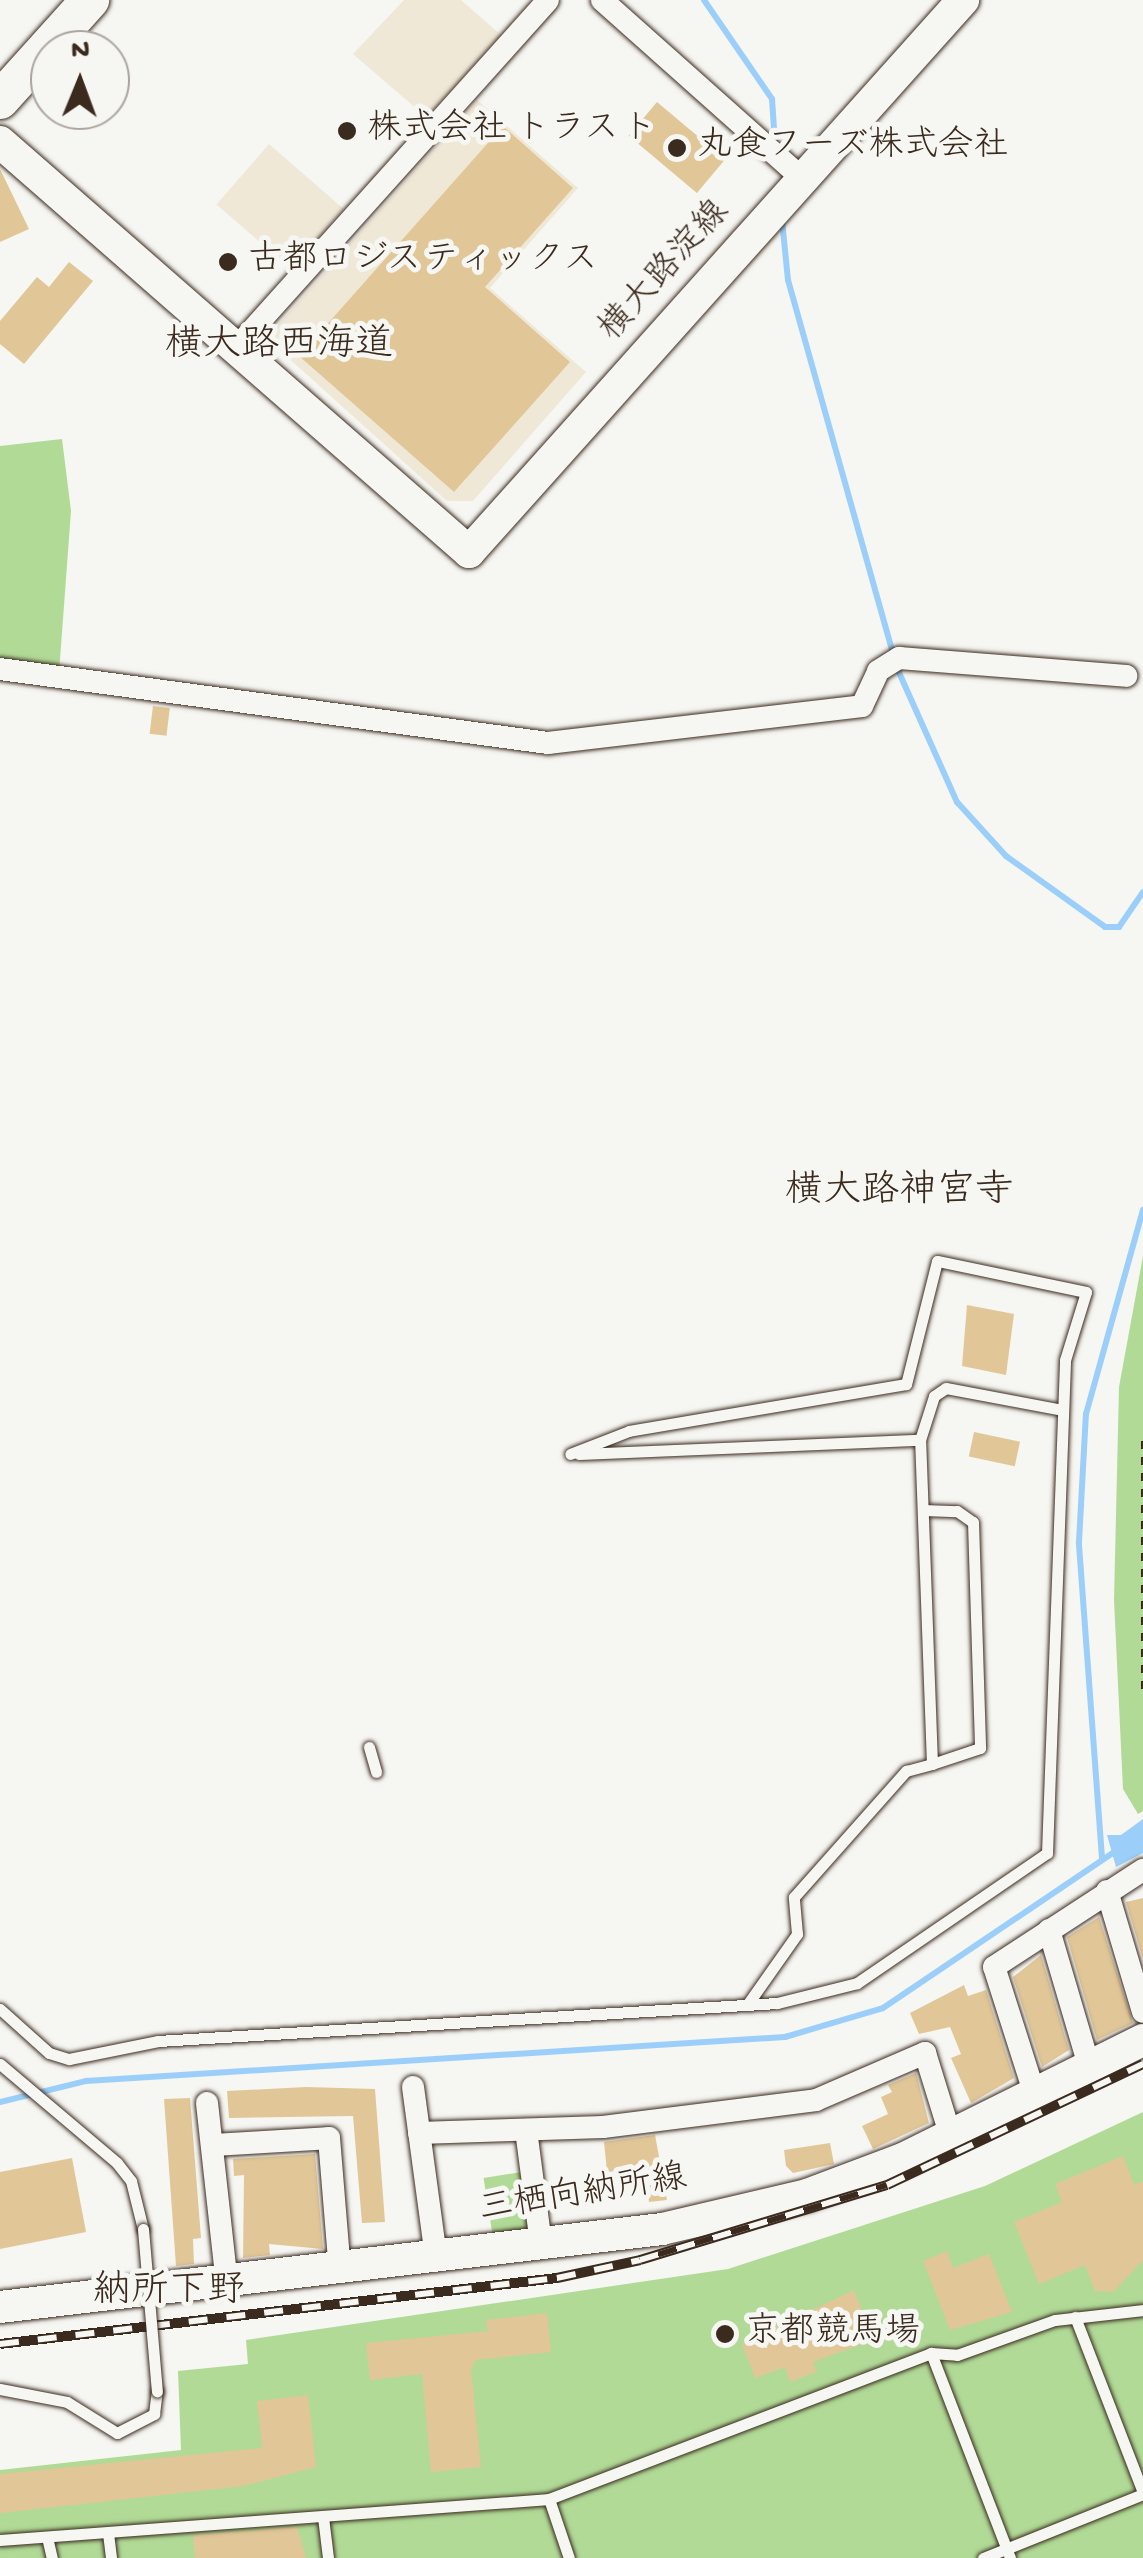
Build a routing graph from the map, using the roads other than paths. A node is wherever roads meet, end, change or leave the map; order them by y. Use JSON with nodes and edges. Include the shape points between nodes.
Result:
{"nodes":[{"id":1,"x":90,"y":0,"type":"edge"},
{"id":2,"x":548,"y":0,"type":"edge"},
{"id":3,"x":602,"y":0,"type":"edge"},
{"id":4,"x":963,"y":0,"type":"edge"},
{"id":5,"x":0,"y":100,"type":"edge"},
{"id":6,"x":0,"y":142,"type":"edge"},
{"id":7,"x":803,"y":179,"type":"junction"},
{"id":8,"x":236,"y":348,"type":"junction"},
{"id":9,"x":0,"y":670,"type":"edge"},
{"id":10,"x":1126,"y":676,"type":"dead end"},
{"id":11,"x":1062,"y":1410,"type":"junction"},
{"id":12,"x":920,"y":1440,"type":"junction"},
{"id":13,"x":923,"y":1510,"type":"junction"},
{"id":14,"x":369,"y":1746,"type":"dead end"},
{"id":15,"x":932,"y":1764,"type":"junction"},
{"id":16,"x":376,"y":1772,"type":"dead end"},
{"id":17,"x":1143,"y":1870,"type":"edge"},
{"id":18,"x":1107,"y":1891,"type":"junction"},
{"id":19,"x":1049,"y":1930,"type":"junction"},
{"id":20,"x":747,"y":2005,"type":"junction"},
{"id":21,"x":0,"y":2009,"type":"edge"},
{"id":22,"x":1143,"y":2012,"type":"edge"},
{"id":23,"x":1143,"y":2040,"type":"edge"},
{"id":24,"x":0,"y":2064,"type":"edge"},
{"id":25,"x":1088,"y":2066,"type":"junction"},
{"id":26,"x":413,"y":2087,"type":"dead end"},
{"id":27,"x":1034,"y":2092,"type":"junction"},
{"id":28,"x":208,"y":2104,"type":"dead end"},
{"id":29,"x":526,"y":2130,"type":"junction"},
{"id":30,"x":419,"y":2133,"type":"junction"},
{"id":31,"x":950,"y":2134,"type":"junction"},
{"id":32,"x":212,"y":2145,"type":"junction"},
{"id":33,"x":541,"y":2244,"type":"junction"},
{"id":34,"x":436,"y":2258,"type":"junction"},
{"id":35,"x":340,"y":2272,"type":"junction"},
{"id":36,"x":226,"y":2284,"type":"junction"},
{"id":37,"x":0,"y":2308,"type":"edge"},
{"id":38,"x":1143,"y":2310,"type":"edge"},
{"id":39,"x":1075,"y":2317,"type":"junction"},
{"id":40,"x":930,"y":2353,"type":"junction"},
{"id":41,"x":0,"y":2389,"type":"edge"},
{"id":42,"x":1143,"y":2493,"type":"edge"},
{"id":43,"x":549,"y":2500,"type":"junction"},
{"id":44,"x":323,"y":2518,"type":"junction"},
{"id":45,"x":108,"y":2533,"type":"junction"},
{"id":46,"x":47,"y":2537,"type":"junction"},
{"id":47,"x":0,"y":2540,"type":"edge"},
{"id":48,"x":1008,"y":2554,"type":"edge"},
{"id":49,"x":52,"y":2558,"type":"edge"},
{"id":50,"x":111,"y":2558,"type":"edge"},
{"id":51,"x":328,"y":2558,"type":"edge"},
{"id":52,"x":570,"y":2558,"type":"edge"},
{"id":53,"x":983,"y":2558,"type":"edge"}],
"edges":[{"from":1,"to":5,"type":"main road"},
{"from":2,"to":8,"type":"street"},
{"from":3,"to":7,"type":"street"},
{"from":4,"to":7,"type":"street","name":"横大路淀線"},
{"from":6,"to":8,"type":"street"},
{"from":7,"to":8,"type":"street","name":"横大路淀線","via":[[469,552]]},
{"from":9,"to":10,"type":"street","via":[[548,743],[862,706],[894,660]]},
{"from":11,"to":12,"type":"lane","via":[[946,1388],[934,1396]]},
{"from":11,"to":12,"type":"lane","via":[[1064,1360],[1086,1292],[937,1261],[906,1384],[629,1431],[570,1454]]},
{"from":11,"to":20,"type":"lane","via":[[1054,1840],[1047,1853],[857,1983]]},
{"from":12,"to":13,"type":"lane"},
{"from":13,"to":15,"type":"lane"},
{"from":13,"to":15,"type":"lane","via":[[970,1514],[974,1540],[980,1748]]},
{"from":14,"to":16,"type":"lane"},
{"from":15,"to":20,"type":"lane","via":[[906,1771],[794,1897],[797,1934]]},
{"from":17,"to":18,"type":"street"},
{"from":18,"to":19,"type":"street"},
{"from":18,"to":22,"type":"street"},
{"from":19,"to":25,"type":"street"},
{"from":19,"to":27,"type":"street","via":[[994,1968]]},
{"from":20,"to":21,"type":"lane","via":[[158,2041],[69,2059],[49,2053]]},
{"from":23,"to":25,"type":"street","name":"三栖向納所線"},
{"from":24,"to":41,"type":"lane","bridge":true,"via":[[77,2124],[131,2180],[143,2230],[157,2391],[154,2414],[116,2433],[67,2402]]},
{"from":25,"to":27,"type":"street","name":"三栖向納所線"},
{"from":26,"to":30,"type":"street"},
{"from":27,"to":31,"type":"street","name":"三栖向納所線"},
{"from":28,"to":32,"type":"street"},
{"from":29,"to":30,"type":"street"},
{"from":29,"to":31,"type":"street","via":[[816,2100],[925,2053]]},
{"from":29,"to":33,"type":"street"},
{"from":30,"to":34,"type":"street"},
{"from":31,"to":33,"type":"street","name":"三栖向納所線","via":[[807,2195],[662,2229]]},
{"from":32,"to":35,"type":"street","via":[[329,2138]]},
{"from":32,"to":36,"type":"street"},
{"from":33,"to":34,"type":"street","name":"三栖向納所線"},
{"from":34,"to":35,"type":"street","name":"三栖向納所線"},
{"from":35,"to":36,"type":"street","name":"三栖向納所線"},
{"from":36,"to":37,"type":"street","name":"三栖向納所線"},
{"from":38,"to":39,"type":"lane"},
{"from":39,"to":40,"type":"lane","via":[[957,2355]]},
{"from":39,"to":42,"type":"lane"},
{"from":40,"to":43,"type":"lane"},
{"from":40,"to":48,"type":"lane"},
{"from":42,"to":48,"type":"lane"},
{"from":43,"to":44,"type":"lane"},
{"from":43,"to":52,"type":"lane"},
{"from":44,"to":45,"type":"lane"},
{"from":44,"to":51,"type":"lane"},
{"from":45,"to":46,"type":"lane"},
{"from":45,"to":50,"type":"lane"},
{"from":46,"to":47,"type":"lane"},
{"from":46,"to":49,"type":"lane"},
{"from":48,"to":53,"type":"lane"}]}
